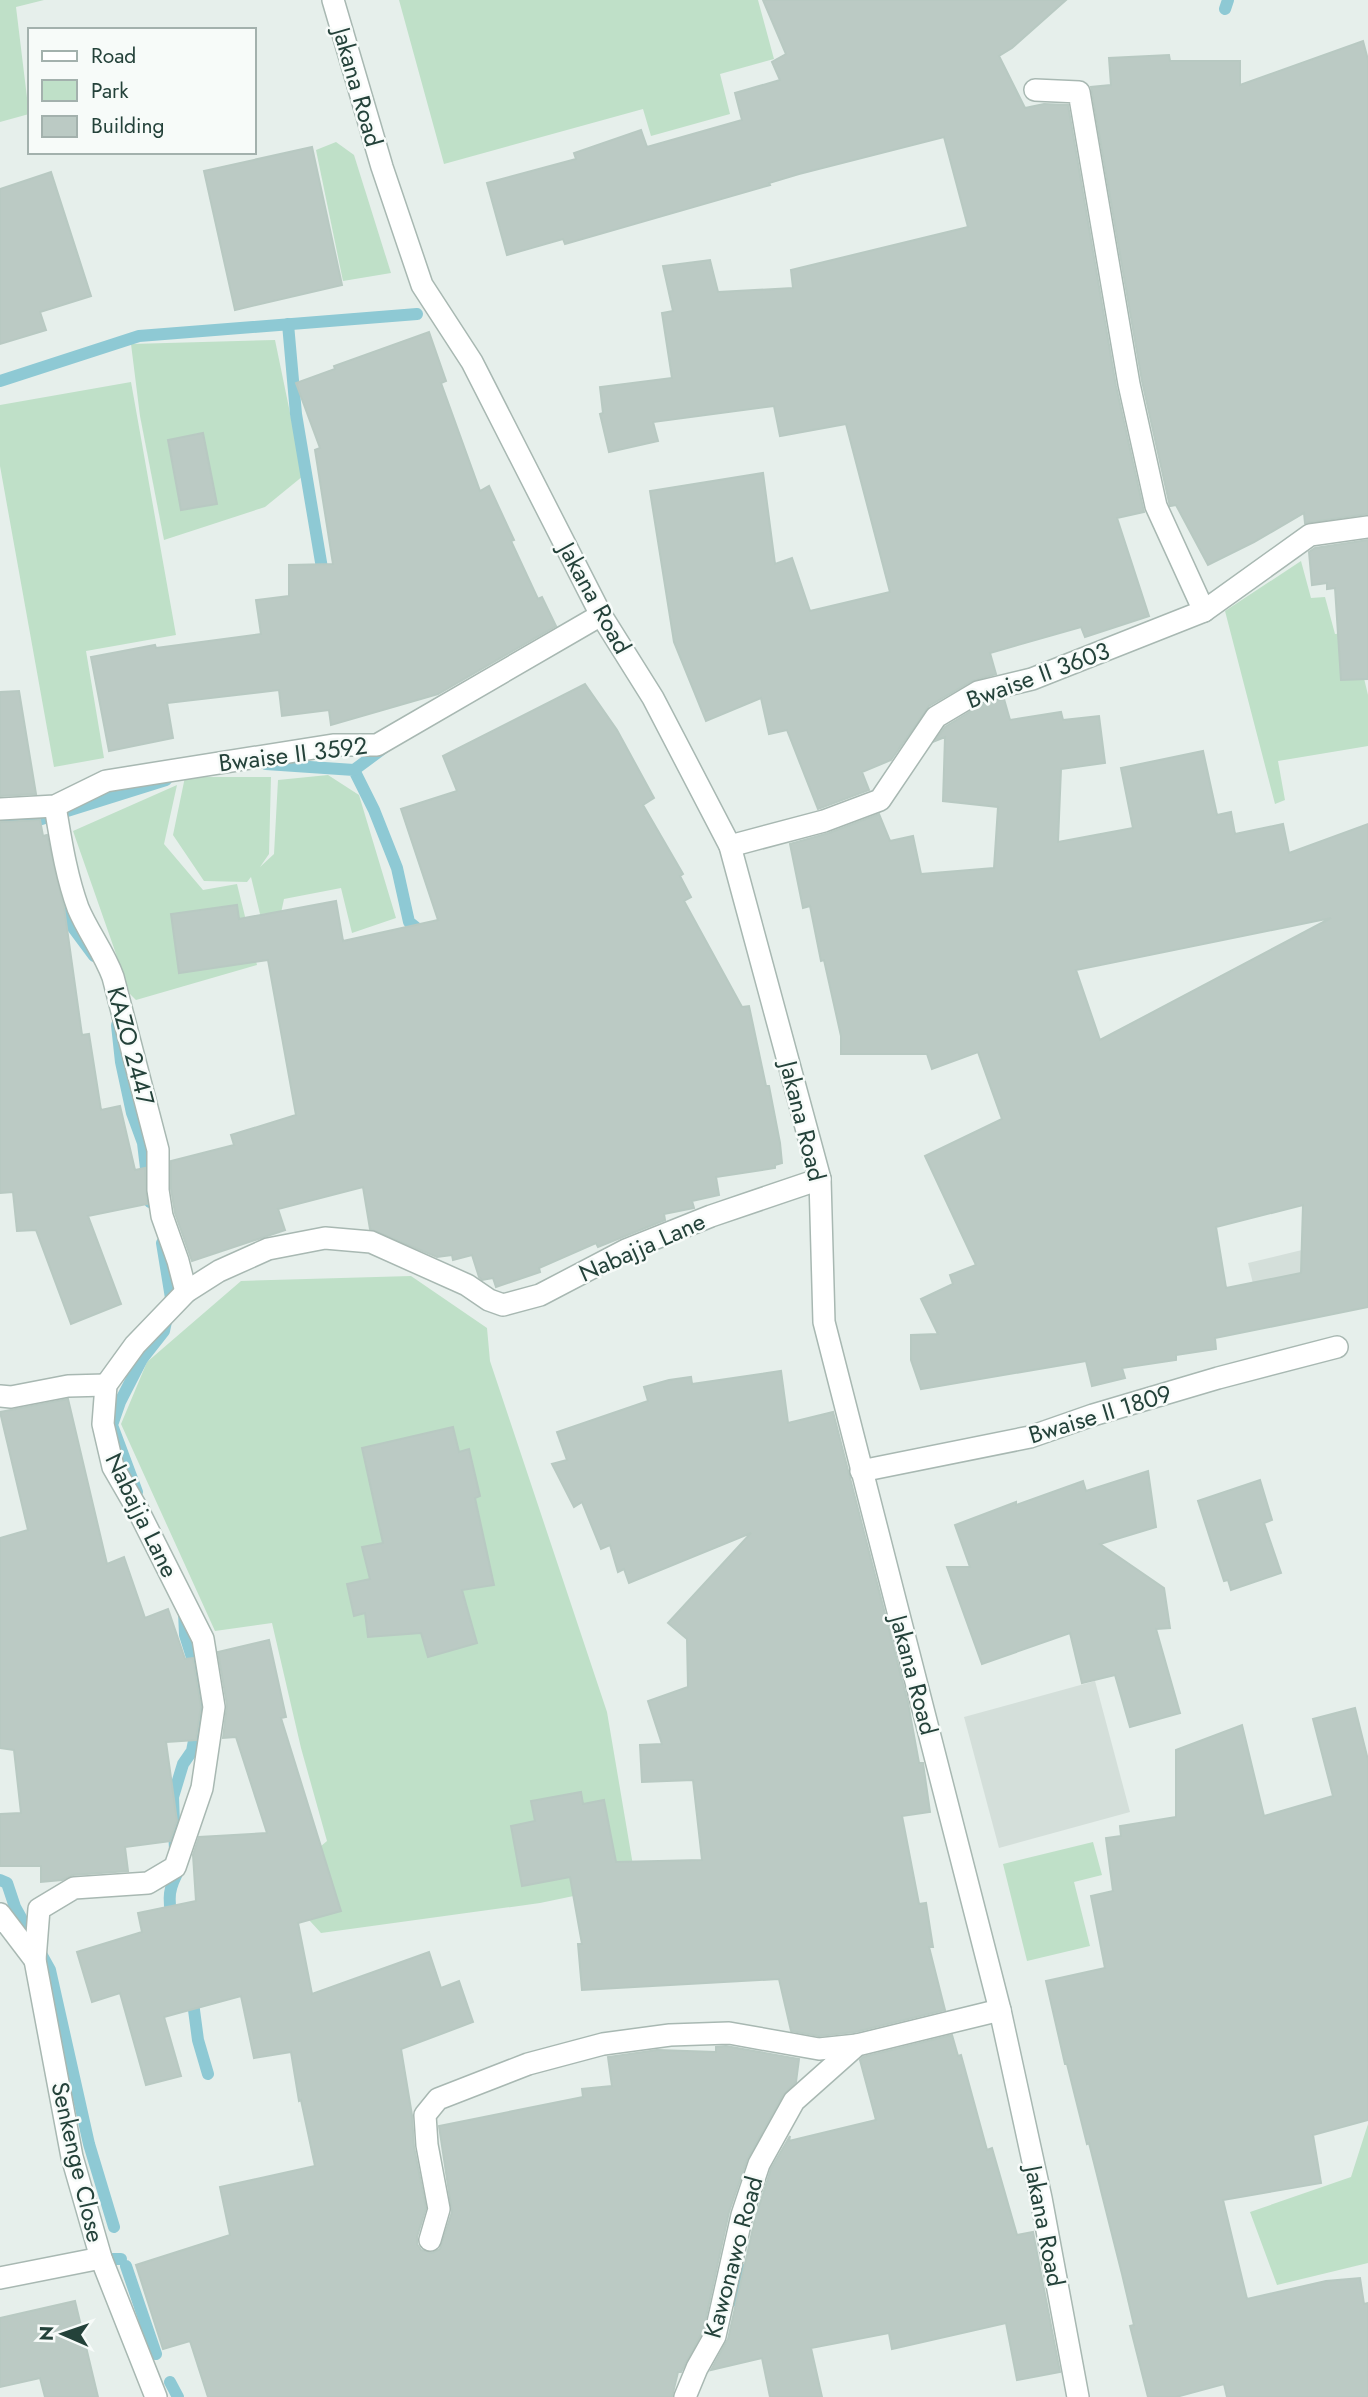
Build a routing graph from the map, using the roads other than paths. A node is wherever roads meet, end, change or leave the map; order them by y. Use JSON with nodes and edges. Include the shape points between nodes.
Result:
{"nodes":[{"id":1,"x":333,"y":0,"type":"edge"},
{"id":2,"x":1034,"y":90,"type":"dead end"},
{"id":3,"x":1368,"y":527,"type":"edge"},
{"id":4,"x":1204,"y":611,"type":"junction"},
{"id":5,"x":601,"y":615,"type":"junction"},
{"id":6,"x":55,"y":806,"type":"junction"},
{"id":7,"x":0,"y":810,"type":"edge"},
{"id":8,"x":730,"y":846,"type":"junction"},
{"id":9,"x":820,"y":1179,"type":"junction"},
{"id":10,"x":186,"y":1292,"type":"junction"},
{"id":11,"x":1337,"y":1347,"type":"dead end"},
{"id":12,"x":106,"y":1385,"type":"junction"},
{"id":13,"x":0,"y":1396,"type":"edge"},
{"id":14,"x":861,"y":1471,"type":"junction"},
{"id":15,"x":0,"y":1914,"type":"edge"},
{"id":16,"x":36,"y":1959,"type":"junction"},
{"id":17,"x":1000,"y":2010,"type":"junction"},
{"id":18,"x":857,"y":2045,"type":"junction"},
{"id":19,"x":430,"y":2239,"type":"dead end"},
{"id":20,"x":100,"y":2258,"type":"junction"},
{"id":21,"x":0,"y":2278,"type":"edge"},
{"id":22,"x":156,"y":2397,"type":"edge"},
{"id":23,"x":685,"y":2397,"type":"edge"},
{"id":24,"x":1078,"y":2397,"type":"edge"}],
"edges":[{"from":1,"to":5,"type":"street","name":"Jakana Road","via":[[422,285],[472,362]]},
{"from":2,"to":4,"type":"street","via":[[1079,92],[1129,384],[1156,506]]},
{"from":3,"to":4,"type":"street","name":"Bwaise II 3603","via":[[1310,535]]},
{"from":4,"to":8,"type":"street","name":"Bwaise II 3603","via":[[1032,679],[978,692],[936,717],[880,800],[824,821]]},
{"from":5,"to":6,"type":"street","name":"Bwaise II 3592","via":[[377,745],[333,745],[106,781]]},
{"from":5,"to":8,"type":"street","name":"Jakana Road","via":[[653,698]]},
{"from":6,"to":7,"type":"street","name":"Bwaise II 3592"},
{"from":6,"to":10,"type":"street","name":"KAZO 2447","via":[[79,910],[113,977],[158,1150],[162,1216]]},
{"from":8,"to":9,"type":"street","name":"Jakana Road"},
{"from":9,"to":10,"type":"street","name":"Nabajja Lane","via":[[711,1216],[626,1250],[540,1295],[503,1305],[371,1242],[325,1238],[268,1249]]},
{"from":9,"to":14,"type":"street","name":"Jakana Road","via":[[824,1322]]},
{"from":10,"to":12,"type":"street","name":"Nabajja Lane","via":[[135,1345]]},
{"from":11,"to":14,"type":"street","name":"Bwaise II 1809","via":[[1218,1378],[1030,1437]]},
{"from":12,"to":13,"type":"street"},
{"from":12,"to":16,"type":"street","name":"Nabajja Lane","via":[[103,1424],[113,1467],[202,1639],[214,1707],[202,1788],[175,1867],[148,1883],[74,1888],[39,1909]]},
{"from":14,"to":17,"type":"street","name":"Jakana Road"},
{"from":15,"to":16,"type":"street"},
{"from":16,"to":20,"type":"street","name":"Senkenge Close","via":[[72,2157]]},
{"from":17,"to":18,"type":"street","name":"Kawonawo Road"},
{"from":17,"to":24,"type":"street","name":"Jakana Road"},
{"from":18,"to":19,"type":"street","via":[[819,2049],[729,2033],[670,2035],[603,2044],[541,2061],[438,2099],[425,2115],[439,2209]]},
{"from":18,"to":23,"type":"street","name":"Kawonawo Road","via":[[794,2101],[759,2164],[742,2215],[715,2336]]},
{"from":20,"to":21,"type":"street"},
{"from":20,"to":22,"type":"street","name":"Senkenge Close"}]}
